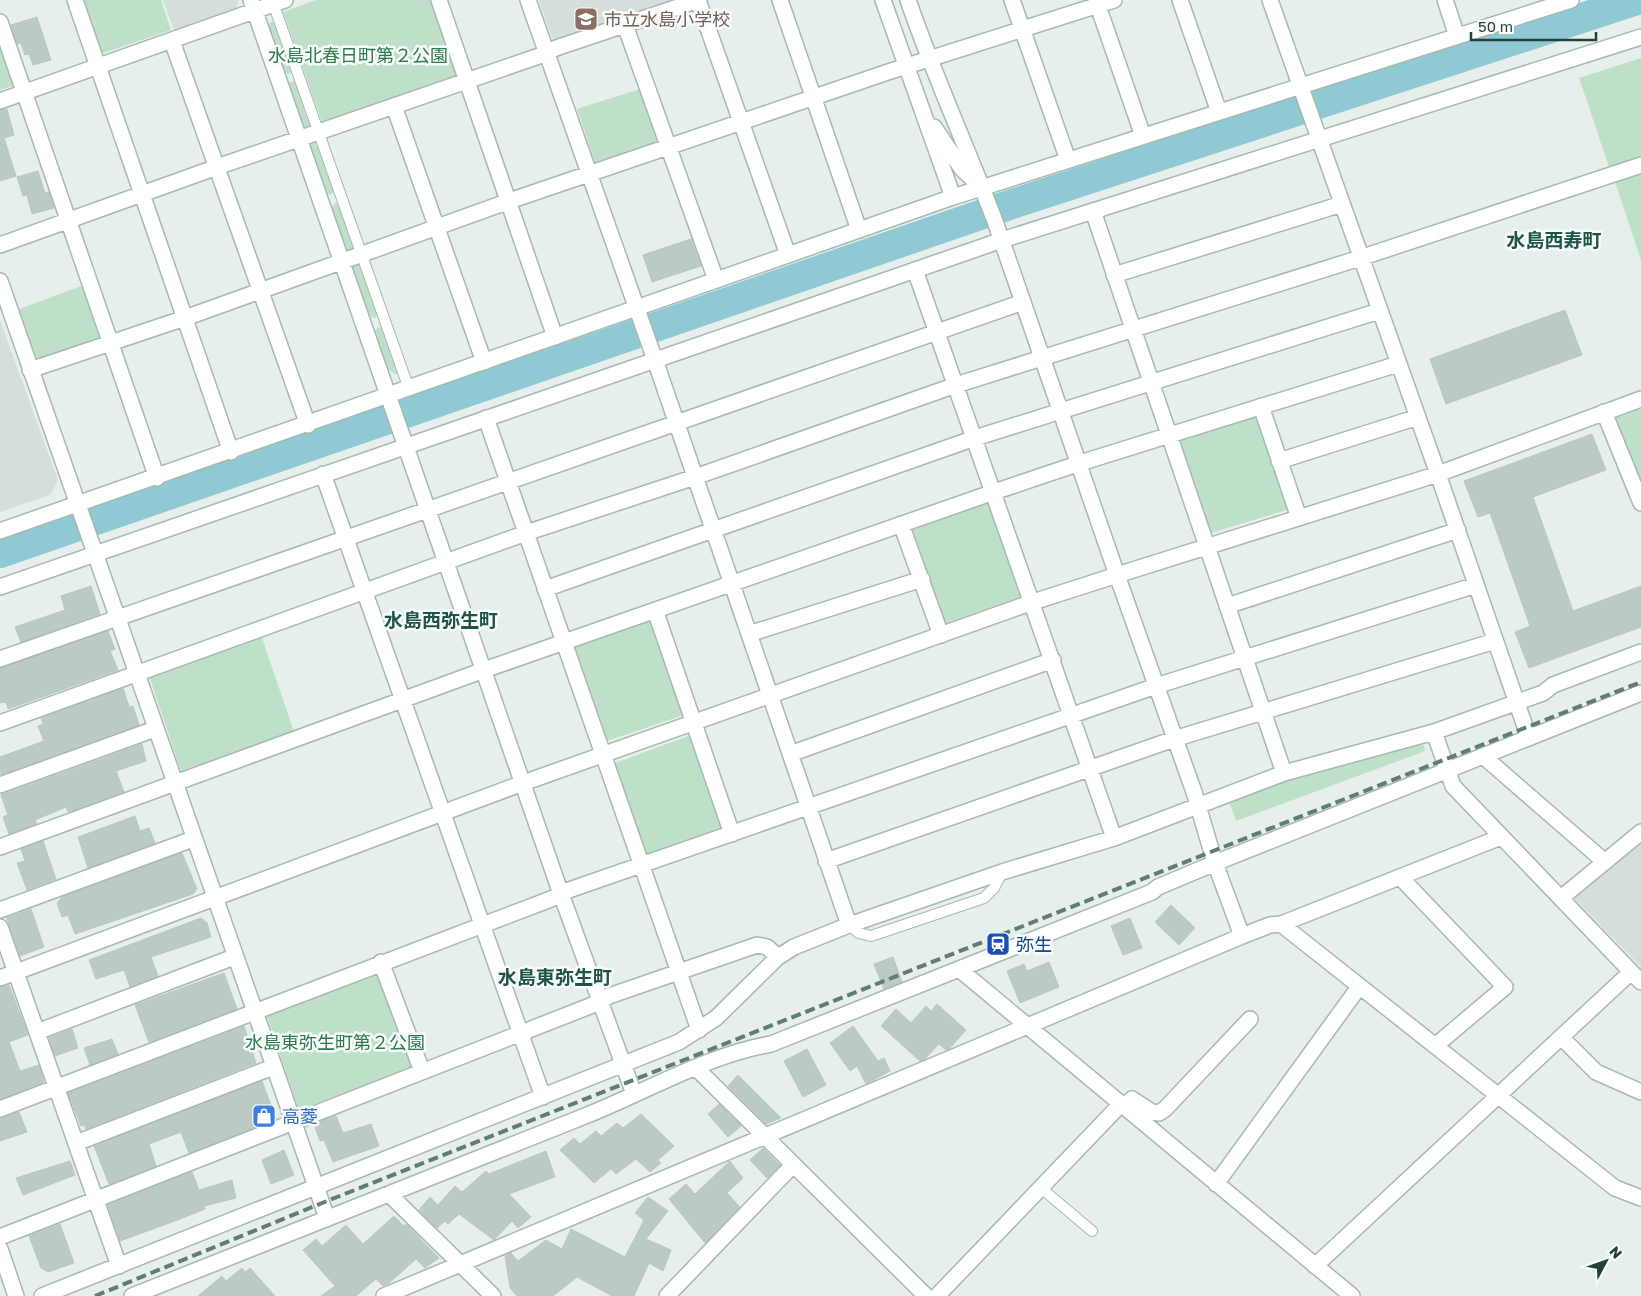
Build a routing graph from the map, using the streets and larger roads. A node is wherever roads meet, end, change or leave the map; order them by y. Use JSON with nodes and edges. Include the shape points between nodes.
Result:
{"nodes":[{"id":1,"x":75,"y":0,"type":"edge"},
{"id":2,"x":439,"y":0,"type":"edge"},
{"id":3,"x":528,"y":0,"type":"edge"},
{"id":4,"x":699,"y":0,"type":"edge"},
{"id":5,"x":780,"y":0,"type":"edge"},
{"id":6,"x":883,"y":0,"type":"edge"},
{"id":7,"x":908,"y":0,"type":"edge"},
{"id":8,"x":1012,"y":0,"type":"edge"},
{"id":9,"x":1114,"y":0,"type":"edge"},
{"id":10,"x":1180,"y":0,"type":"edge"},
{"id":11,"x":1270,"y":0,"type":"edge"},
{"id":12,"x":1445,"y":0,"type":"edge"},
{"id":13,"x":1571,"y":0,"type":"edge"},
{"id":14,"x":277,"y":1,"type":"edge"},
{"id":15,"x":1097,"y":3,"type":"edge"},
{"id":16,"x":1544,"y":4,"type":"edge"},
{"id":17,"x":253,"y":6,"type":"edge"},
{"id":18,"x":0,"y":22,"type":"edge"},
{"id":19,"x":625,"y":25,"type":"junction"},
{"id":20,"x":1023,"y":30,"type":"junction"},
{"id":21,"x":1457,"y":36,"type":"junction"},
{"id":22,"x":1641,"y":36,"type":"edge"},
{"id":23,"x":172,"y":41,"type":"junction"},
{"id":24,"x":547,"y":52,"type":"junction"},
{"id":25,"x":929,"y":60,"type":"junction"},
{"id":26,"x":98,"y":67,"type":"junction"},
{"id":27,"x":907,"y":67,"type":"junction"},
{"id":28,"x":467,"y":81,"type":"junction"},
{"id":29,"x":1302,"y":92,"type":"junction"},
{"id":30,"x":25,"y":93,"type":"junction"},
{"id":31,"x":815,"y":98,"type":"junction"},
{"id":32,"x":0,"y":101,"type":"edge"},
{"id":33,"x":394,"y":106,"type":"junction"},
{"id":34,"x":921,"y":108,"type":"junction"},
{"id":35,"x":1219,"y":112,"type":"junction"},
{"id":36,"x":741,"y":123,"type":"junction"},
{"id":37,"x":1318,"y":134,"type":"junction"},
{"id":38,"x":1143,"y":136,"type":"junction"},
{"id":39,"x":299,"y":138,"type":"junction"},
{"id":40,"x":669,"y":147,"type":"junction"},
{"id":41,"x":1068,"y":160,"type":"junction"},
{"id":42,"x":1641,"y":164,"type":"edge"},
{"id":43,"x":217,"y":167,"type":"junction"},
{"id":44,"x":590,"y":175,"type":"junction"},
{"id":45,"x":142,"y":194,"type":"junction"},
{"id":46,"x":985,"y":195,"type":"junction"},
{"id":47,"x":953,"y":197,"type":"junction"},
{"id":48,"x":509,"y":202,"type":"junction"},
{"id":49,"x":1342,"y":204,"type":"junction"},
{"id":50,"x":1093,"y":211,"type":"junction"},
{"id":51,"x":69,"y":221,"type":"junction"},
{"id":52,"x":436,"y":228,"type":"junction"},
{"id":53,"x":859,"y":230,"type":"junction"},
{"id":54,"x":1002,"y":240,"type":"junction"},
{"id":55,"x":0,"y":245,"type":"edge"},
{"id":56,"x":788,"y":255,"type":"junction"},
{"id":57,"x":1360,"y":258,"type":"junction"},
{"id":58,"x":342,"y":261,"type":"junction"},
{"id":59,"x":915,"y":270,"type":"junction"},
{"id":60,"x":1114,"y":275,"type":"junction"},
{"id":61,"x":716,"y":280,"type":"junction"},
{"id":62,"x":0,"y":281,"type":"edge"},
{"id":63,"x":259,"y":291,"type":"junction"},
{"id":64,"x":1023,"y":302,"type":"junction"},
{"id":65,"x":636,"y":308,"type":"junction"},
{"id":66,"x":1379,"y":311,"type":"junction"},
{"id":67,"x":185,"y":318,"type":"junction"},
{"id":68,"x":1132,"y":329,"type":"junction"},
{"id":69,"x":937,"y":332,"type":"junction"},
{"id":70,"x":555,"y":337,"type":"junction"},
{"id":71,"x":110,"y":343,"type":"junction"},
{"id":72,"x":1043,"y":357,"type":"junction"},
{"id":73,"x":655,"y":360,"type":"junction"},
{"id":74,"x":484,"y":362,"type":"junction"},
{"id":75,"x":1398,"y":364,"type":"junction"},
{"id":76,"x":30,"y":370,"type":"junction"},
{"id":77,"x":1150,"y":384,"type":"junction"},
{"id":78,"x":956,"y":385,"type":"junction"},
{"id":79,"x":389,"y":396,"type":"junction"},
{"id":80,"x":1641,"y":399,"type":"edge"},
{"id":81,"x":1261,"y":406,"type":"junction"},
{"id":82,"x":1062,"y":411,"type":"junction"},
{"id":83,"x":1604,"y":412,"type":"junction"},
{"id":84,"x":486,"y":418,"type":"junction"},
{"id":85,"x":1418,"y":418,"type":"junction"},
{"id":86,"x":677,"y":423,"type":"junction"},
{"id":87,"x":308,"y":425,"type":"junction"},
{"id":88,"x":1168,"y":435,"type":"junction"},
{"id":89,"x":975,"y":438,"type":"junction"},
{"id":90,"x":404,"y":439,"type":"junction"},
{"id":91,"x":231,"y":452,"type":"junction"},
{"id":92,"x":1279,"y":461,"type":"junction"},
{"id":93,"x":1080,"y":463,"type":"junction"},
{"id":94,"x":324,"y":474,"type":"junction"},
{"id":95,"x":1438,"y":474,"type":"junction"},
{"id":96,"x":695,"y":477,"type":"junction"},
{"id":97,"x":157,"y":478,"type":"junction"},
{"id":98,"x":508,"y":481,"type":"junction"},
{"id":99,"x":994,"y":492,"type":"junction"},
{"id":100,"x":1641,"y":503,"type":"edge"},
{"id":101,"x":429,"y":510,"type":"junction"},
{"id":102,"x":80,"y":513,"type":"junction"},
{"id":103,"x":1299,"y":518,"type":"junction"},
{"id":104,"x":901,"y":524,"type":"junction"},
{"id":105,"x":713,"y":530,"type":"junction"},
{"id":106,"x":1458,"y":530,"type":"junction"},
{"id":107,"x":0,"y":531,"type":"edge"},
{"id":108,"x":526,"y":533,"type":"junction"},
{"id":109,"x":347,"y":540,"type":"junction"},
{"id":110,"x":1206,"y":547,"type":"junction"},
{"id":111,"x":94,"y":554,"type":"junction"},
{"id":112,"x":447,"y":563,"type":"junction"},
{"id":113,"x":1117,"y":575,"type":"junction"},
{"id":114,"x":922,"y":579,"type":"junction"},
{"id":115,"x":732,"y":584,"type":"junction"},
{"id":116,"x":1476,"y":585,"type":"junction"},
{"id":117,"x":0,"y":587,"type":"edge"},
{"id":118,"x":545,"y":589,"type":"junction"},
{"id":119,"x":365,"y":592,"type":"junction"},
{"id":120,"x":1033,"y":602,"type":"junction"},
{"id":121,"x":1227,"y":606,"type":"junction"},
{"id":122,"x":655,"y":610,"type":"junction"},
{"id":123,"x":117,"y":617,"type":"junction"},
{"id":124,"x":749,"y":634,"type":"junction"},
{"id":125,"x":941,"y":635,"type":"junction"},
{"id":126,"x":1495,"y":641,"type":"junction"},
{"id":127,"x":564,"y":642,"type":"junction"},
{"id":128,"x":1641,"y":652,"type":"edge"},
{"id":129,"x":0,"y":659,"type":"edge"},
{"id":130,"x":1245,"y":659,"type":"junction"},
{"id":131,"x":1053,"y":660,"type":"junction"},
{"id":132,"x":484,"y":670,"type":"junction"},
{"id":133,"x":136,"y":672,"type":"junction"},
{"id":134,"x":1156,"y":686,"type":"junction"},
{"id":135,"x":1641,"y":693,"type":"edge"},
{"id":136,"x":770,"y":696,"type":"junction"},
{"id":137,"x":402,"y":700,"type":"junction"},
{"id":138,"x":1516,"y":703,"type":"junction"},
{"id":139,"x":1264,"y":712,"type":"junction"},
{"id":140,"x":1072,"y":715,"type":"junction"},
{"id":141,"x":0,"y":723,"type":"edge"},
{"id":142,"x":694,"y":723,"type":"junction"},
{"id":143,"x":155,"y":728,"type":"junction"},
{"id":144,"x":1434,"y":732,"type":"junction"},
{"id":145,"x":1529,"y":738,"type":"junction"},
{"id":146,"x":1174,"y":739,"type":"junction"},
{"id":147,"x":790,"y":754,"type":"junction"},
{"id":148,"x":604,"y":756,"type":"junction"},
{"id":149,"x":1482,"y":756,"type":"junction"},
{"id":150,"x":1090,"y":770,"type":"junction"},
{"id":151,"x":1447,"y":770,"type":"junction"},
{"id":152,"x":1284,"y":772,"type":"junction"},
{"id":153,"x":174,"y":784,"type":"junction"},
{"id":154,"x":523,"y":784,"type":"junction"},
{"id":155,"x":0,"y":785,"type":"edge"},
{"id":156,"x":1198,"y":805,"type":"junction"},
{"id":157,"x":808,"y":808,"type":"junction"},
{"id":158,"x":442,"y":814,"type":"junction"},
{"id":159,"x":1641,"y":832,"type":"edge"},
{"id":160,"x":732,"y":834,"type":"junction"},
{"id":161,"x":1501,"y":837,"type":"junction"},
{"id":162,"x":1114,"y":838,"type":"junction"},
{"id":163,"x":193,"y":839,"type":"junction"},
{"id":164,"x":0,"y":847,"type":"edge"},
{"id":165,"x":826,"y":861,"type":"junction"},
{"id":166,"x":1605,"y":862,"type":"junction"},
{"id":167,"x":1215,"y":863,"type":"junction"},
{"id":168,"x":641,"y":865,"type":"junction"},
{"id":169,"x":1401,"y":878,"type":"junction"},
{"id":170,"x":561,"y":894,"type":"junction"},
{"id":171,"x":1562,"y":898,"type":"junction"},
{"id":172,"x":214,"y":900,"type":"junction"},
{"id":173,"x":0,"y":910,"type":"edge"},
{"id":174,"x":1281,"y":924,"type":"junction"},
{"id":175,"x":481,"y":925,"type":"junction"},
{"id":176,"x":849,"y":925,"type":"junction"},
{"id":177,"x":0,"y":927,"type":"edge"},
{"id":178,"x":1242,"y":936,"type":"junction"},
{"id":179,"x":234,"y":957,"type":"junction"},
{"id":180,"x":778,"y":957,"type":"junction"},
{"id":181,"x":381,"y":962,"type":"junction"},
{"id":182,"x":959,"y":969,"type":"junction"},
{"id":183,"x":16,"y":972,"type":"junction"},
{"id":184,"x":678,"y":973,"type":"junction"},
{"id":185,"x":1636,"y":977,"type":"edge"},
{"id":186,"x":0,"y":978,"type":"edge"},
{"id":187,"x":1359,"y":987,"type":"junction"},
{"id":188,"x":599,"y":1001,"type":"junction"},
{"id":189,"x":254,"y":1012,"type":"junction"},
{"id":190,"x":1250,"y":1019,"type":"dead end"},
{"id":191,"x":1027,"y":1027,"type":"junction"},
{"id":192,"x":699,"y":1030,"type":"junction"},
{"id":193,"x":37,"y":1032,"type":"junction"},
{"id":194,"x":519,"y":1032,"type":"junction"},
{"id":195,"x":1561,"y":1037,"type":"junction"},
{"id":196,"x":1435,"y":1046,"type":"junction"},
{"id":197,"x":623,"y":1066,"type":"junction"},
{"id":198,"x":273,"y":1067,"type":"junction"},
{"id":199,"x":696,"y":1068,"type":"junction"},
{"id":200,"x":422,"y":1071,"type":"junction"},
{"id":201,"x":56,"y":1088,"type":"junction"},
{"id":202,"x":1641,"y":1092,"type":"edge"},
{"id":203,"x":634,"y":1094,"type":"junction"},
{"id":204,"x":1498,"y":1096,"type":"junction"},
{"id":205,"x":543,"y":1097,"type":"junction"},
{"id":206,"x":1122,"y":1106,"type":"junction"},
{"id":207,"x":0,"y":1109,"type":"edge"},
{"id":208,"x":292,"y":1121,"type":"junction"},
{"id":209,"x":765,"y":1134,"type":"junction"},
{"id":210,"x":76,"y":1143,"type":"junction"},
{"id":211,"x":793,"y":1165,"type":"junction"},
{"id":212,"x":1216,"y":1184,"type":"junction"},
{"id":213,"x":316,"y":1188,"type":"junction"},
{"id":214,"x":389,"y":1194,"type":"junction"},
{"id":215,"x":1641,"y":1198,"type":"edge"},
{"id":216,"x":96,"y":1200,"type":"junction"},
{"id":217,"x":327,"y":1218,"type":"junction"},
{"id":218,"x":0,"y":1237,"type":"edge"},
{"id":219,"x":0,"y":1248,"type":"edge"},
{"id":220,"x":460,"y":1264,"type":"junction"},
{"id":221,"x":119,"y":1266,"type":"junction"},
{"id":222,"x":1315,"y":1266,"type":"junction"},
{"id":223,"x":16,"y":1296,"type":"edge"},
{"id":224,"x":42,"y":1296,"type":"edge"},
{"id":225,"x":132,"y":1296,"type":"edge"},
{"id":226,"x":384,"y":1296,"type":"edge"},
{"id":227,"x":493,"y":1296,"type":"edge"},
{"id":228,"x":666,"y":1296,"type":"edge"},
{"id":229,"x":926,"y":1296,"type":"edge"},
{"id":230,"x":937,"y":1296,"type":"edge"},
{"id":231,"x":1352,"y":1296,"type":"edge"}],
"edges":[{"from":1,"to":26,"type":"street"},
{"from":2,"to":28,"type":"street"},
{"from":3,"to":24,"type":"street"},
{"from":4,"to":19,"type":"street"},
{"from":4,"to":36,"type":"street"},
{"from":5,"to":31,"type":"street"},
{"from":6,"to":27,"type":"street"},
{"from":7,"to":25,"type":"street"},
{"from":8,"to":20,"type":"street"},
{"from":9,"to":15,"type":"street"},
{"from":10,"to":35,"type":"street"},
{"from":11,"to":29,"type":"street"},
{"from":12,"to":21,"type":"street"},
{"from":13,"to":16,"type":"street"},
{"from":14,"to":17,"type":"street"},
{"from":15,"to":20,"type":"street"},
{"from":15,"to":38,"type":"street"},
{"from":16,"to":21,"type":"street"},
{"from":17,"to":23,"type":"street"},
{"from":17,"to":39,"type":"street"},
{"from":18,"to":30,"type":"street"},
{"from":19,"to":24,"type":"street"},
{"from":19,"to":40,"type":"street"},
{"from":20,"to":25,"type":"street"},
{"from":20,"to":41,"type":"street"},
{"from":21,"to":29,"type":"street"},
{"from":22,"to":37,"type":"street"},
{"from":23,"to":26,"type":"street"},
{"from":23,"to":43,"type":"street"},
{"from":24,"to":28,"type":"street"},
{"from":24,"to":44,"type":"street"},
{"from":25,"to":27,"type":"street"},
{"from":25,"to":46,"type":"street"},
{"from":26,"to":30,"type":"street"},
{"from":26,"to":45,"type":"street"},
{"from":27,"to":31,"type":"street"},
{"from":27,"to":34,"type":"street"},
{"from":28,"to":33,"type":"street"},
{"from":28,"to":48,"type":"street"},
{"from":29,"to":35,"type":"street"},
{"from":29,"to":37,"type":"street"},
{"from":30,"to":32,"type":"street"},
{"from":30,"to":51,"type":"street"},
{"from":31,"to":36,"type":"street"},
{"from":31,"to":53,"type":"street"},
{"from":33,"to":39,"type":"street"},
{"from":33,"to":52,"type":"street"},
{"from":34,"to":46,"type":"street","via":[[962,169]]},
{"from":34,"to":47,"type":"street"},
{"from":35,"to":38,"type":"street"},
{"from":36,"to":40,"type":"street"},
{"from":36,"to":56,"type":"street"},
{"from":37,"to":49,"type":"street"},
{"from":37,"to":50,"type":"street"},
{"from":38,"to":41,"type":"street"},
{"from":39,"to":43,"type":"street"},
{"from":39,"to":58,"type":"street"},
{"from":40,"to":44,"type":"street"},
{"from":40,"to":61,"type":"street"},
{"from":41,"to":46,"type":"street"},
{"from":42,"to":57,"type":"street"},
{"from":43,"to":45,"type":"street"},
{"from":43,"to":63,"type":"street"},
{"from":44,"to":48,"type":"street"},
{"from":44,"to":65,"type":"street"},
{"from":45,"to":51,"type":"street"},
{"from":45,"to":67,"type":"street"},
{"from":46,"to":47,"type":"street"},
{"from":46,"to":54,"type":"street"},
{"from":47,"to":53,"type":"street"},
{"from":48,"to":52,"type":"street"},
{"from":48,"to":70,"type":"street"},
{"from":49,"to":57,"type":"street"},
{"from":49,"to":60,"type":"street"},
{"from":50,"to":54,"type":"street"},
{"from":50,"to":60,"type":"street"},
{"from":51,"to":55,"type":"street"},
{"from":51,"to":71,"type":"street"},
{"from":52,"to":58,"type":"street"},
{"from":52,"to":74,"type":"street"},
{"from":53,"to":56,"type":"street"},
{"from":54,"to":59,"type":"street"},
{"from":54,"to":64,"type":"street"},
{"from":56,"to":61,"type":"street"},
{"from":57,"to":66,"type":"street"},
{"from":57,"to":68,"type":"street"},
{"from":58,"to":63,"type":"street"},
{"from":58,"to":79,"type":"street"},
{"from":59,"to":69,"type":"street"},
{"from":59,"to":73,"type":"street"},
{"from":60,"to":68,"type":"street"},
{"from":61,"to":65,"type":"street"},
{"from":62,"to":76,"type":"street"},
{"from":63,"to":67,"type":"street"},
{"from":63,"to":87,"type":"street"},
{"from":64,"to":69,"type":"street"},
{"from":64,"to":72,"type":"street"},
{"from":65,"to":70,"type":"street"},
{"from":65,"to":73,"type":"street"},
{"from":66,"to":75,"type":"street"},
{"from":66,"to":77,"type":"street"},
{"from":67,"to":71,"type":"street"},
{"from":67,"to":91,"type":"street"},
{"from":68,"to":72,"type":"street"},
{"from":68,"to":77,"type":"street"},
{"from":69,"to":78,"type":"street"},
{"from":69,"to":86,"type":"street"},
{"from":70,"to":74,"type":"street"},
{"from":71,"to":76,"type":"street"},
{"from":71,"to":97,"type":"street"},
{"from":72,"to":78,"type":"street"},
{"from":72,"to":82,"type":"street"},
{"from":73,"to":84,"type":"street"},
{"from":73,"to":86,"type":"street"},
{"from":74,"to":79,"type":"street"},
{"from":75,"to":81,"type":"street"},
{"from":75,"to":85,"type":"street"},
{"from":76,"to":102,"type":"street"},
{"from":77,"to":82,"type":"street"},
{"from":77,"to":88,"type":"street"},
{"from":78,"to":89,"type":"street"},
{"from":78,"to":96,"type":"street"},
{"from":79,"to":87,"type":"street"},
{"from":79,"to":90,"type":"street"},
{"from":80,"to":83,"type":"street"},
{"from":81,"to":88,"type":"street"},
{"from":81,"to":92,"type":"street"},
{"from":82,"to":89,"type":"street"},
{"from":82,"to":93,"type":"street"},
{"from":83,"to":95,"type":"street"},
{"from":83,"to":100,"type":"street"},
{"from":84,"to":90,"type":"street"},
{"from":84,"to":98,"type":"street"},
{"from":85,"to":92,"type":"street"},
{"from":85,"to":95,"type":"street"},
{"from":86,"to":96,"type":"street"},
{"from":86,"to":98,"type":"street"},
{"from":87,"to":91,"type":"street"},
{"from":88,"to":93,"type":"street"},
{"from":88,"to":110,"type":"street"},
{"from":89,"to":99,"type":"street"},
{"from":89,"to":105,"type":"street"},
{"from":90,"to":94,"type":"street"},
{"from":90,"to":101,"type":"street"},
{"from":91,"to":97,"type":"street"},
{"from":92,"to":103,"type":"street"},
{"from":93,"to":99,"type":"street"},
{"from":93,"to":113,"type":"street"},
{"from":94,"to":109,"type":"street"},
{"from":94,"to":111,"type":"street"},
{"from":95,"to":103,"type":"street"},
{"from":95,"to":106,"type":"street"},
{"from":96,"to":105,"type":"street"},
{"from":96,"to":108,"type":"street"},
{"from":97,"to":102,"type":"street"},
{"from":98,"to":101,"type":"street"},
{"from":98,"to":108,"type":"street"},
{"from":99,"to":104,"type":"street"},
{"from":99,"to":120,"type":"street"},
{"from":101,"to":109,"type":"street"},
{"from":101,"to":112,"type":"street"},
{"from":102,"to":107,"type":"street"},
{"from":102,"to":111,"type":"street"},
{"from":103,"to":110,"type":"street"},
{"from":104,"to":114,"type":"street"},
{"from":104,"to":115,"type":"street"},
{"from":105,"to":115,"type":"street"},
{"from":105,"to":118,"type":"street"},
{"from":106,"to":116,"type":"street"},
{"from":106,"to":121,"type":"street"},
{"from":108,"to":112,"type":"street"},
{"from":108,"to":118,"type":"street"},
{"from":109,"to":119,"type":"street"},
{"from":109,"to":123,"type":"street"},
{"from":110,"to":113,"type":"street"},
{"from":110,"to":121,"type":"street"},
{"from":111,"to":117,"type":"street"},
{"from":111,"to":123,"type":"street"},
{"from":112,"to":119,"type":"street"},
{"from":112,"to":132,"type":"street"},
{"from":113,"to":120,"type":"street"},
{"from":113,"to":134,"type":"street"},
{"from":114,"to":124,"type":"street"},
{"from":114,"to":125,"type":"street"},
{"from":115,"to":122,"type":"street"},
{"from":115,"to":124,"type":"street"},
{"from":116,"to":126,"type":"street"},
{"from":116,"to":130,"type":"street"},
{"from":118,"to":127,"type":"street"},
{"from":119,"to":133,"type":"street"},
{"from":119,"to":137,"type":"street"},
{"from":120,"to":125,"type":"street"},
{"from":120,"to":131,"type":"street"},
{"from":121,"to":130,"type":"street"},
{"from":122,"to":127,"type":"street"},
{"from":122,"to":142,"type":"street"},
{"from":123,"to":129,"type":"street"},
{"from":123,"to":133,"type":"street"},
{"from":124,"to":136,"type":"street"},
{"from":125,"to":136,"type":"street"},
{"from":126,"to":138,"type":"street"},
{"from":126,"to":139,"type":"street"},
{"from":127,"to":132,"type":"street"},
{"from":127,"to":148,"type":"street"},
{"from":128,"to":138,"type":"street","via":[[1553,685],[1543,693]]},
{"from":130,"to":134,"type":"street"},
{"from":130,"to":139,"type":"street"},
{"from":131,"to":140,"type":"street"},
{"from":131,"to":147,"type":"street"},
{"from":132,"to":137,"type":"street"},
{"from":132,"to":154,"type":"street"},
{"from":133,"to":141,"type":"street"},
{"from":133,"to":143,"type":"street"},
{"from":134,"to":140,"type":"street"},
{"from":134,"to":146,"type":"street"},
{"from":135,"to":145,"type":"street"},
{"from":136,"to":142,"type":"street"},
{"from":136,"to":147,"type":"street"},
{"from":137,"to":153,"type":"street"},
{"from":137,"to":158,"type":"street"},
{"from":138,"to":144,"type":"street"},
{"from":138,"to":145,"type":"street"},
{"from":139,"to":146,"type":"street"},
{"from":139,"to":152,"type":"street"},
{"from":140,"to":150,"type":"street"},
{"from":140,"to":157,"type":"street"},
{"from":142,"to":148,"type":"street"},
{"from":142,"to":160,"type":"street"},
{"from":143,"to":153,"type":"street"},
{"from":143,"to":155,"type":"street"},
{"from":144,"to":151,"type":"street"},
{"from":144,"to":152,"type":"street"},
{"from":145,"to":149,"type":"street"},
{"from":146,"to":150,"type":"street"},
{"from":146,"to":156,"type":"street"},
{"from":147,"to":157,"type":"street"},
{"from":148,"to":154,"type":"street"},
{"from":148,"to":168,"type":"street"},
{"from":149,"to":151,"type":"street"},
{"from":149,"to":166,"type":"street"},
{"from":150,"to":162,"type":"street"},
{"from":150,"to":165,"type":"street"},
{"from":151,"to":161,"type":"street","via":[[1453,786]]},
{"from":151,"to":167,"type":"street"},
{"from":152,"to":156,"type":"street"},
{"from":153,"to":163,"type":"street"},
{"from":153,"to":164,"type":"street"},
{"from":154,"to":158,"type":"street"},
{"from":154,"to":170,"type":"street"},
{"from":156,"to":162,"type":"street"},
{"from":156,"to":167,"type":"street"},
{"from":157,"to":160,"type":"street"},
{"from":157,"to":165,"type":"street"},
{"from":158,"to":172,"type":"street"},
{"from":158,"to":175,"type":"street"},
{"from":159,"to":166,"type":"street"},
{"from":160,"to":168,"type":"street"},
{"from":161,"to":169,"type":"street"},
{"from":161,"to":171,"type":"street"},
{"from":162,"to":176,"type":"street","via":[[1002,872]]},
{"from":163,"to":172,"type":"street"},
{"from":163,"to":173,"type":"street"},
{"from":165,"to":176,"type":"street"},
{"from":166,"to":171,"type":"street"},
{"from":167,"to":178,"type":"street"},
{"from":167,"to":182,"type":"street","via":[[1152,892]]},
{"from":168,"to":170,"type":"street"},
{"from":168,"to":184,"type":"street"},
{"from":169,"to":174,"type":"street"},
{"from":169,"to":196,"type":"street","via":[[1505,987]]},
{"from":170,"to":175,"type":"street"},
{"from":170,"to":188,"type":"street"},
{"from":171,"to":185,"type":"street"},
{"from":172,"to":179,"type":"street"},
{"from":172,"to":183,"type":"street"},
{"from":174,"to":178,"type":"street"},
{"from":174,"to":187,"type":"street"},
{"from":175,"to":181,"type":"street"},
{"from":175,"to":194,"type":"street"},
{"from":176,"to":180,"type":"street","via":[[794,947]]},
{"from":177,"to":183,"type":"street"},
{"from":178,"to":191,"type":"street"},
{"from":179,"to":189,"type":"street"},
{"from":179,"to":193,"type":"street"},
{"from":180,"to":184,"type":"street","via":[[768,947],[757,945]]},
{"from":180,"to":192,"type":"street","via":[[716,1018]]},
{"from":181,"to":189,"type":"street"},
{"from":181,"to":200,"type":"street"},
{"from":182,"to":191,"type":"street"},
{"from":182,"to":199,"type":"street","via":[[771,1044],[752,1047]]},
{"from":183,"to":186,"type":"street"},
{"from":183,"to":193,"type":"street"},
{"from":184,"to":188,"type":"street"},
{"from":184,"to":192,"type":"street"},
{"from":185,"to":195,"type":"street"},
{"from":187,"to":196,"type":"street"},
{"from":187,"to":212,"type":"street"},
{"from":188,"to":194,"type":"street"},
{"from":188,"to":197,"type":"street"},
{"from":189,"to":198,"type":"street"},
{"from":189,"to":201,"type":"street"},
{"from":190,"to":206,"type":"street","via":[[1159,1113],[1132,1099]]},
{"from":191,"to":206,"type":"street"},
{"from":191,"to":209,"type":"street"},
{"from":192,"to":197,"type":"street"},
{"from":193,"to":201,"type":"street"},
{"from":194,"to":200,"type":"street"},
{"from":194,"to":205,"type":"street"},
{"from":195,"to":202,"type":"street","via":[[1596,1072]]},
{"from":195,"to":204,"type":"street"},
{"from":196,"to":204,"type":"street"},
{"from":197,"to":203,"type":"street"},
{"from":197,"to":205,"type":"street"},
{"from":198,"to":208,"type":"street"},
{"from":198,"to":210,"type":"street"},
{"from":199,"to":203,"type":"street"},
{"from":199,"to":209,"type":"street"},
{"from":200,"to":208,"type":"street"},
{"from":201,"to":207,"type":"street"},
{"from":201,"to":210,"type":"street"},
{"from":203,"to":214,"type":"street"},
{"from":204,"to":215,"type":"street","via":[[1615,1188]]},
{"from":204,"to":222,"type":"street"},
{"from":205,"to":213,"type":"street"},
{"from":206,"to":212,"type":"street"},
{"from":206,"to":230,"type":"street"},
{"from":208,"to":213,"type":"street"},
{"from":208,"to":216,"type":"street"},
{"from":209,"to":211,"type":"street"},
{"from":209,"to":220,"type":"street"},
{"from":210,"to":216,"type":"street"},
{"from":211,"to":228,"type":"street"},
{"from":211,"to":229,"type":"street"},
{"from":212,"to":222,"type":"street"},
{"from":213,"to":217,"type":"street"},
{"from":213,"to":221,"type":"street"},
{"from":214,"to":217,"type":"street"},
{"from":214,"to":220,"type":"street"},
{"from":216,"to":218,"type":"street"},
{"from":216,"to":221,"type":"street"},
{"from":217,"to":225,"type":"street"},
{"from":219,"to":223,"type":"street"},
{"from":220,"to":226,"type":"street"},
{"from":220,"to":227,"type":"street"},
{"from":221,"to":224,"type":"street"},
{"from":222,"to":231,"type":"street"}]}
